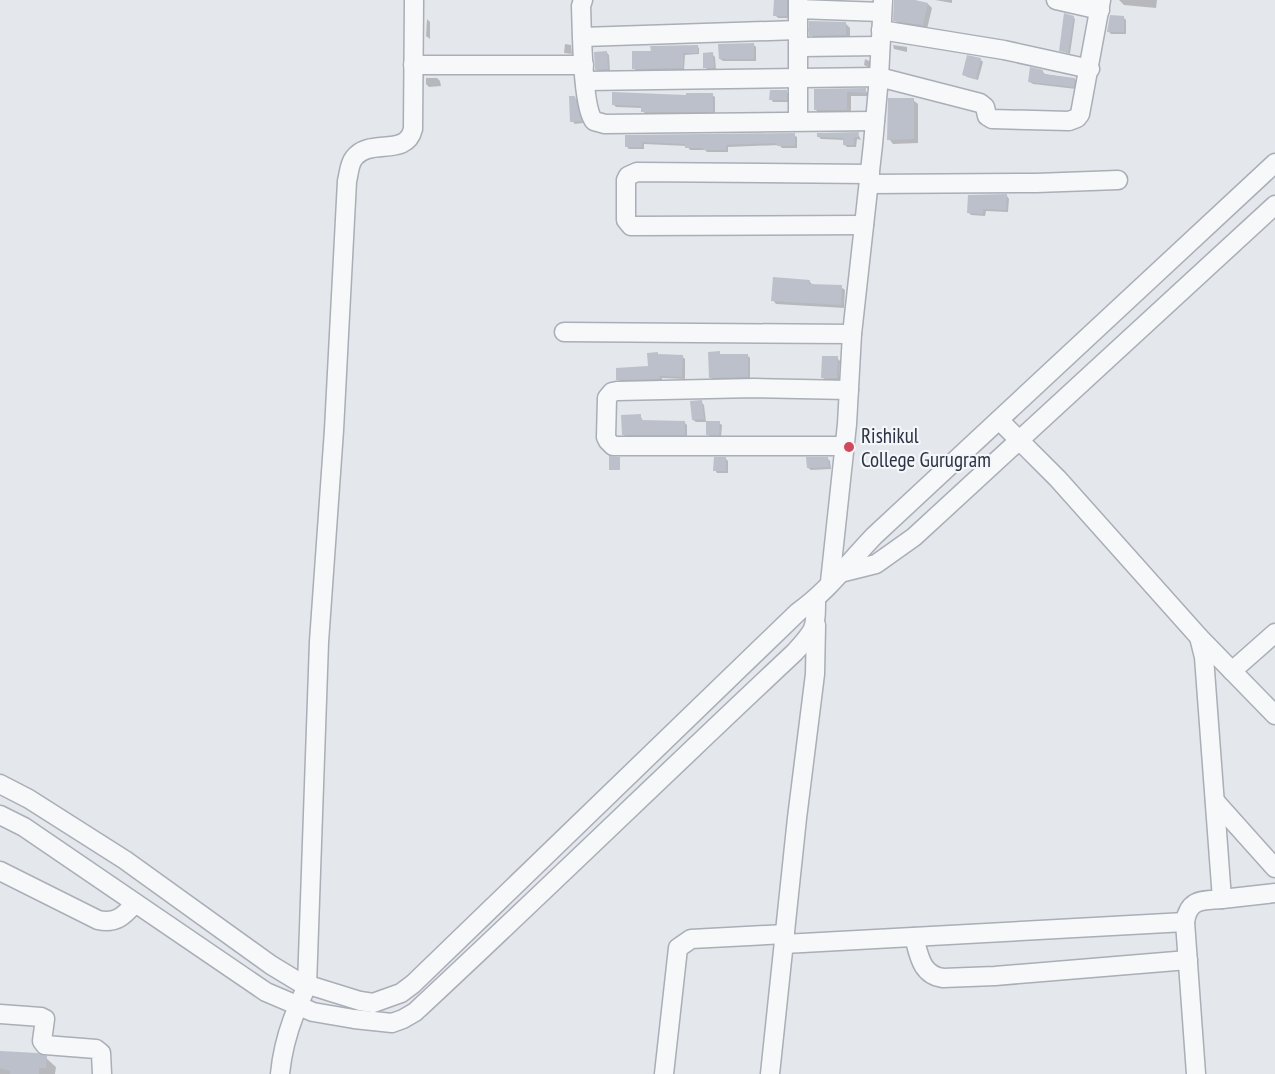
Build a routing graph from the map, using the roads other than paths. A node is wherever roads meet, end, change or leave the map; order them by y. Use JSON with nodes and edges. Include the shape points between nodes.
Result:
{"nodes":[{"id":1,"x":414,"y":0,"type":"edge"},
{"id":2,"x":583,"y":0,"type":"edge"},
{"id":3,"x":1056,"y":0,"type":"edge"},
{"id":4,"x":798,"y":5,"type":"edge"},
{"id":5,"x":1101,"y":5,"type":"edge"},
{"id":6,"x":881,"y":22,"type":"edge"},
{"id":7,"x":583,"y":37,"type":"junction"},
{"id":8,"x":799,"y":38,"type":"junction"},
{"id":9,"x":413,"y":65,"type":"junction"},
{"id":10,"x":1090,"y":69,"type":"junction"},
{"id":11,"x":585,"y":73,"type":"junction"},
{"id":12,"x":879,"y":77,"type":"junction"},
{"id":13,"x":799,"y":78,"type":"junction"},
{"id":14,"x":798,"y":121,"type":"junction"},
{"id":15,"x":875,"y":121,"type":"junction"},
{"id":16,"x":1275,"y":163,"type":"edge"},
{"id":17,"x":870,"y":179,"type":"junction"},
{"id":18,"x":1118,"y":180,"type":"dead end"},
{"id":19,"x":1272,"y":213,"type":"edge"},
{"id":20,"x":864,"y":225,"type":"junction"},
{"id":21,"x":564,"y":332,"type":"dead end"},
{"id":22,"x":852,"y":334,"type":"junction"},
{"id":23,"x":849,"y":390,"type":"junction"},
{"id":24,"x":999,"y":420,"type":"junction"},
{"id":25,"x":1020,"y":440,"type":"junction"},
{"id":26,"x":845,"y":446,"type":"junction"},
{"id":27,"x":837,"y":577,"type":"junction"},
{"id":28,"x":816,"y":599,"type":"junction"},
{"id":29,"x":816,"y":623,"type":"junction"},
{"id":30,"x":1275,"y":633,"type":"edge"},
{"id":31,"x":1199,"y":637,"type":"junction"},
{"id":32,"x":1232,"y":671,"type":"junction"},
{"id":33,"x":1275,"y":715,"type":"edge"},
{"id":34,"x":0,"y":784,"type":"edge"},
{"id":35,"x":1215,"y":801,"type":"junction"},
{"id":36,"x":0,"y":815,"type":"edge"},
{"id":37,"x":1275,"y":868,"type":"edge"},
{"id":38,"x":0,"y":871,"type":"edge"},
{"id":39,"x":1275,"y":893,"type":"edge"},
{"id":40,"x":1222,"y":899,"type":"junction"},
{"id":41,"x":135,"y":903,"type":"junction"},
{"id":42,"x":1185,"y":922,"type":"junction"},
{"id":43,"x":914,"y":938,"type":"junction"},
{"id":44,"x":784,"y":939,"type":"junction"},
{"id":45,"x":1188,"y":960,"type":"junction"},
{"id":46,"x":307,"y":986,"type":"junction"},
{"id":47,"x":297,"y":1005,"type":"junction"},
{"id":48,"x":0,"y":1014,"type":"edge"},
{"id":49,"x":102,"y":1074,"type":"edge"},
{"id":50,"x":280,"y":1074,"type":"edge"},
{"id":51,"x":664,"y":1074,"type":"edge"},
{"id":52,"x":770,"y":1074,"type":"edge"},
{"id":53,"x":1196,"y":1074,"type":"edge"}],
"edges":[{"from":1,"to":9,"type":"street"},
{"from":2,"to":7,"type":"street"},
{"from":3,"to":5,"type":"street"},
{"from":4,"to":6,"type":"street"},
{"from":4,"to":8,"type":"street"},
{"from":5,"to":10,"type":"street"},
{"from":6,"to":8,"type":"street"},
{"from":6,"to":10,"type":"street"},
{"from":6,"to":12,"type":"street"},
{"from":7,"to":8,"type":"street"},
{"from":7,"to":11,"type":"street"},
{"from":8,"to":13,"type":"street"},
{"from":9,"to":11,"type":"street"},
{"from":9,"to":46,"type":"street","via":[[411,137],[399,145],[360,152],[353,158],[347,181],[319,642]]},
{"from":10,"to":12,"type":"street","via":[[1080,114],[1069,121],[992,119],[980,103]]},
{"from":11,"to":13,"type":"street"},
{"from":11,"to":14,"type":"street","via":[[589,114],[600,123]]},
{"from":12,"to":13,"type":"street"},
{"from":12,"to":15,"type":"street"},
{"from":13,"to":14,"type":"street"},
{"from":14,"to":15,"type":"street"},
{"from":15,"to":17,"type":"street"},
{"from":16,"to":24,"type":"street"},
{"from":17,"to":18,"type":"street","via":[[1036,183]]},
{"from":17,"to":20,"type":"street"},
{"from":17,"to":20,"type":"street","via":[[637,172],[626,180],[626,220],[631,226]]},
{"from":19,"to":25,"type":"street"},
{"from":20,"to":22,"type":"street"},
{"from":21,"to":22,"type":"street"},
{"from":22,"to":23,"type":"street"},
{"from":23,"to":26,"type":"street"},
{"from":23,"to":26,"type":"street","via":[[617,391],[607,398],[606,436],[613,446]]},
{"from":24,"to":25,"type":"street"},
{"from":24,"to":27,"type":"street","via":[[874,536]]},
{"from":25,"to":27,"type":"street","via":[[900,548],[876,564]]},
{"from":25,"to":31,"type":"street"},
{"from":26,"to":27,"type":"street"},
{"from":27,"to":28,"type":"street"},
{"from":28,"to":29,"type":"street"},
{"from":28,"to":46,"type":"street","via":[[798,612],[413,984],[373,1003]]},
{"from":29,"to":44,"type":"street","via":[[815,674]]},
{"from":29,"to":47,"type":"street","via":[[812,634],[795,652],[415,1012],[392,1023],[313,1012]]},
{"from":30,"to":32,"type":"street"},
{"from":31,"to":32,"type":"street"},
{"from":31,"to":35,"type":"street","via":[[1204,657]]},
{"from":32,"to":33,"type":"street"},
{"from":34,"to":46,"type":"street","via":[[125,860],[271,965]]},
{"from":35,"to":37,"type":"street"},
{"from":35,"to":40,"type":"street"},
{"from":36,"to":41,"type":"street","via":[[24,827]]},
{"from":38,"to":41,"type":"street","via":[[98,920],[116,920]]},
{"from":39,"to":40,"type":"street"},
{"from":40,"to":42,"type":"street","via":[[1194,903],[1188,907]]},
{"from":41,"to":47,"type":"street","via":[[266,992]]},
{"from":42,"to":43,"type":"street"},
{"from":42,"to":45,"type":"street"},
{"from":43,"to":44,"type":"street"},
{"from":43,"to":45,"type":"street","via":[[927,972],[943,978]]},
{"from":44,"to":51,"type":"street","via":[[691,939],[678,948]]},
{"from":44,"to":52,"type":"street"},
{"from":45,"to":53,"type":"street"},
{"from":46,"to":47,"type":"street"},
{"from":47,"to":50,"type":"street"},
{"from":48,"to":49,"type":"street","via":[[45,1019],[45,1045],[96,1049],[101,1053]]}]}
